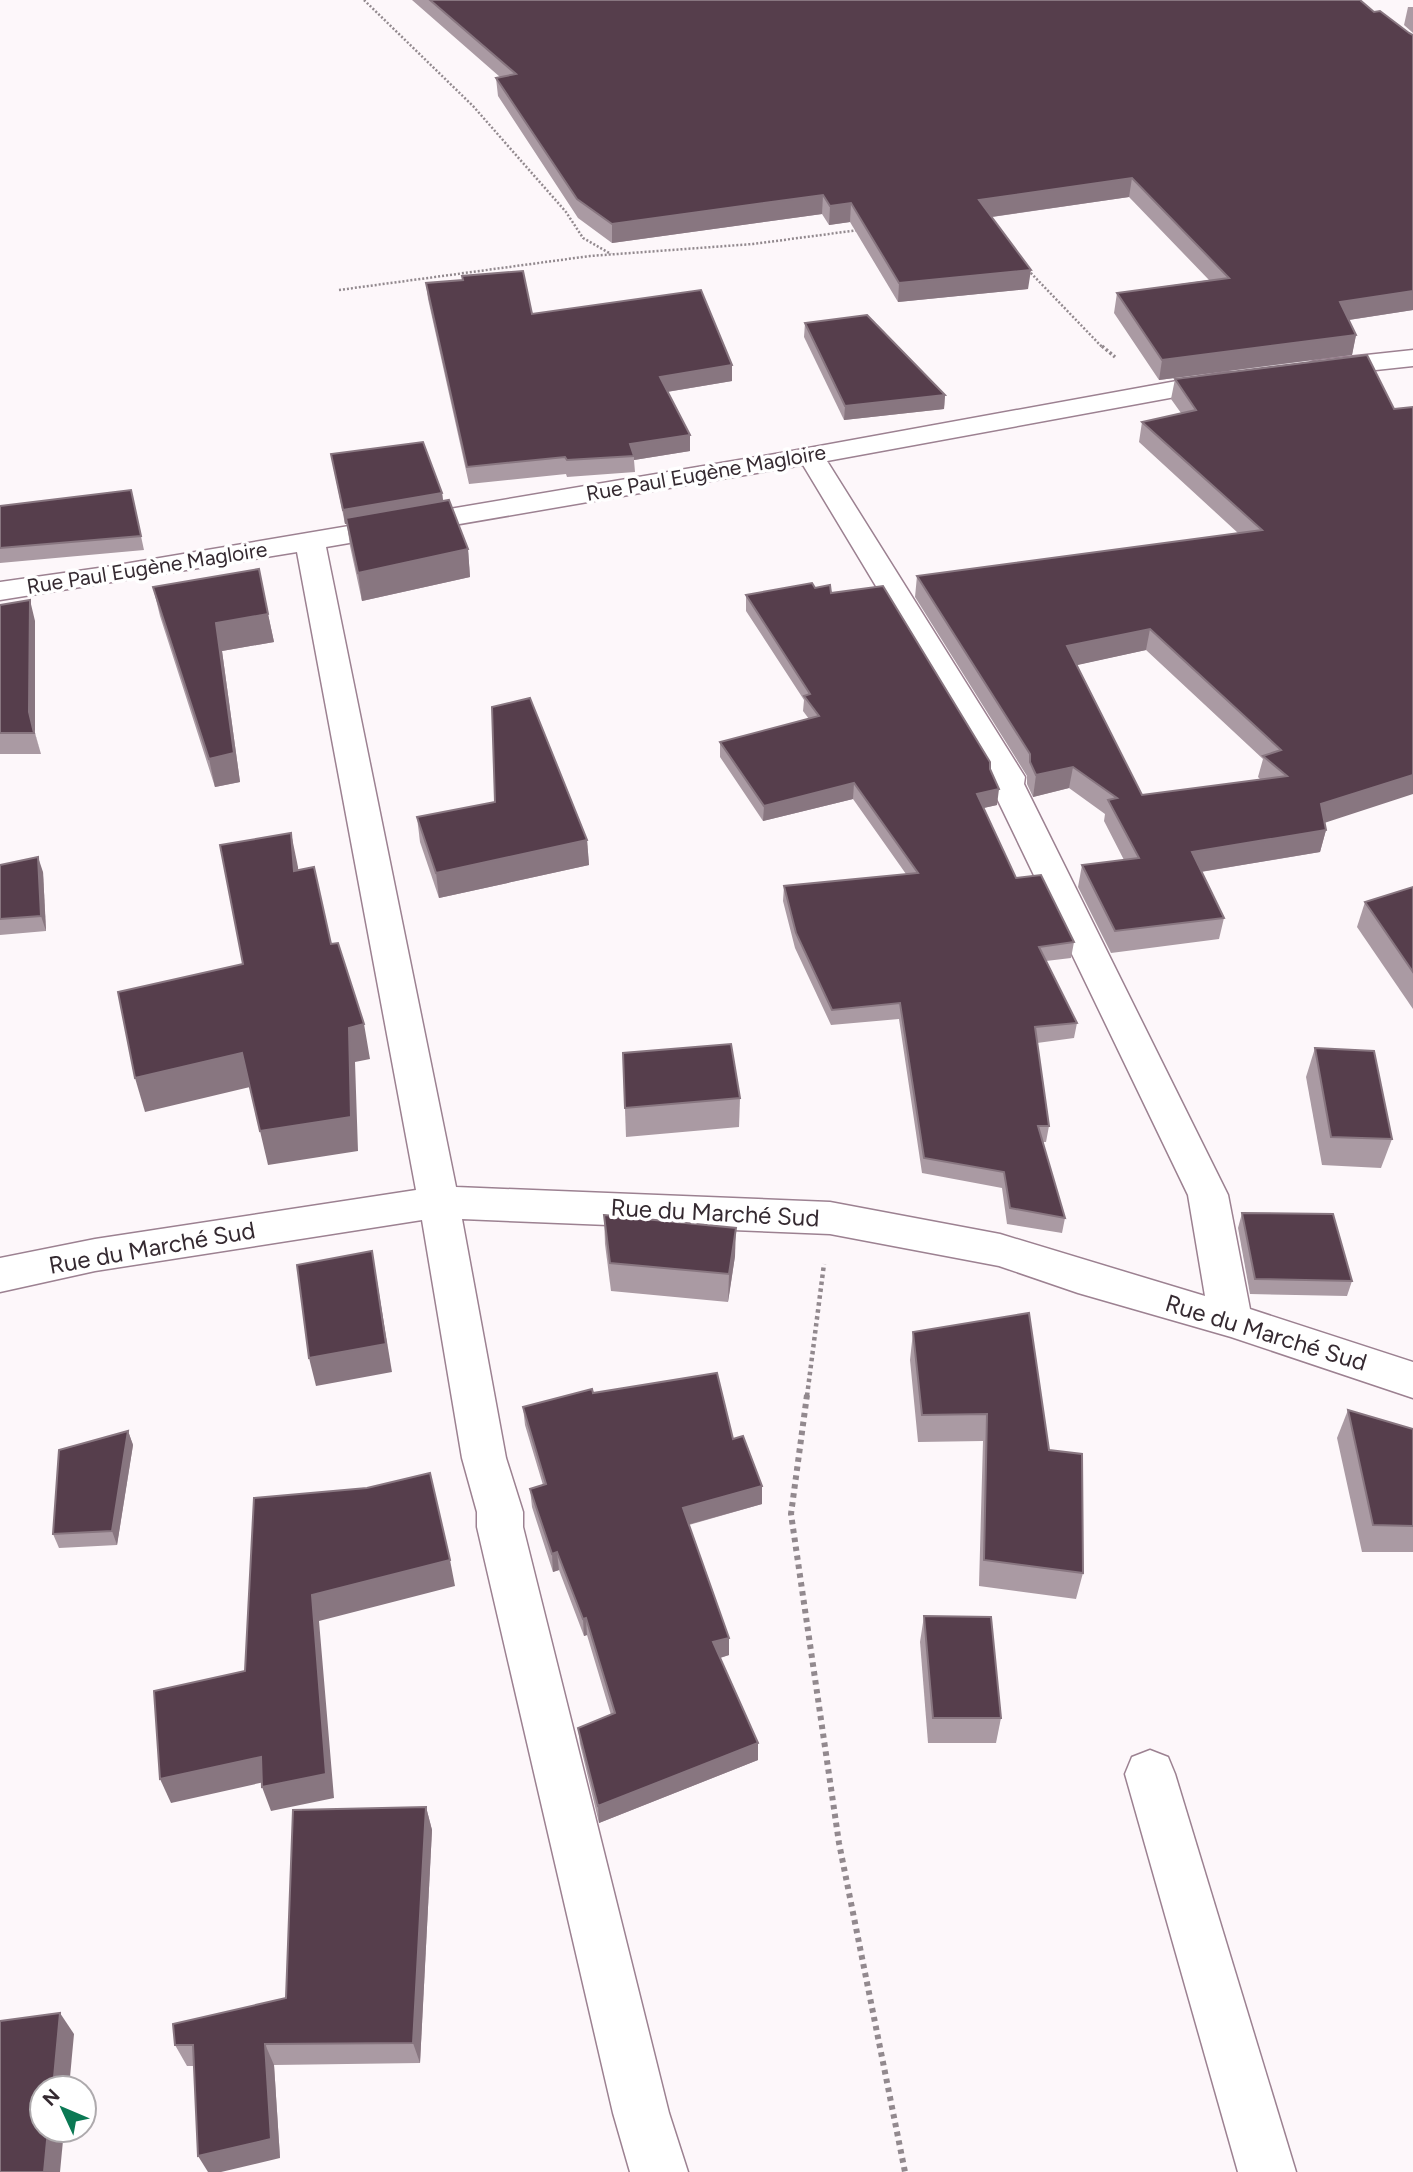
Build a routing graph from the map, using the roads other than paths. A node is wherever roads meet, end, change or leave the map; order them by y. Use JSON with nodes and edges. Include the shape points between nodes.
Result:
{"nodes":[{"id":1,"x":1413,"y":358,"type":"edge"},
{"id":2,"x":1293,"y":372,"type":"edge"},
{"id":3,"x":1251,"y":377,"type":"edge"},
{"id":4,"x":810,"y":455,"type":"junction"},
{"id":5,"x":310,"y":542,"type":"junction"},
{"id":6,"x":0,"y":592,"type":"edge"},
{"id":7,"x":439,"y":1202,"type":"junction"},
{"id":8,"x":0,"y":1275,"type":"edge"},
{"id":9,"x":1231,"y":1320,"type":"junction"},
{"id":10,"x":1413,"y":1380,"type":"edge"},
{"id":11,"x":1150,"y":1774,"type":"dead end"},
{"id":12,"x":659,"y":2172,"type":"edge"},
{"id":13,"x":1267,"y":2172,"type":"edge"}],
"edges":[{"from":1,"to":2,"type":"street"},
{"from":3,"to":4,"type":"street","name":"Rue Paul Eugène Magloire"},
{"from":4,"to":5,"type":"street","name":"Rue Paul Eugène Magloire"},
{"from":4,"to":9,"type":"street","via":[[1008,777],[1007,784],[1208,1195]]},
{"from":5,"to":6,"type":"street","name":"Rue Paul Eugène Magloire"},
{"from":5,"to":7,"type":"street"},
{"from":7,"to":8,"type":"street","name":"Rue du Marché Sud","via":[[108,1253]]},
{"from":7,"to":9,"type":"street","name":"Rue du Marché Sud","via":[[830,1218],[999,1250]]},
{"from":7,"to":12,"type":"street","via":[[484,1458]]},
{"from":9,"to":10,"type":"street","name":"Rue du Marché Sud"},
{"from":11,"to":13,"type":"street"}]}
